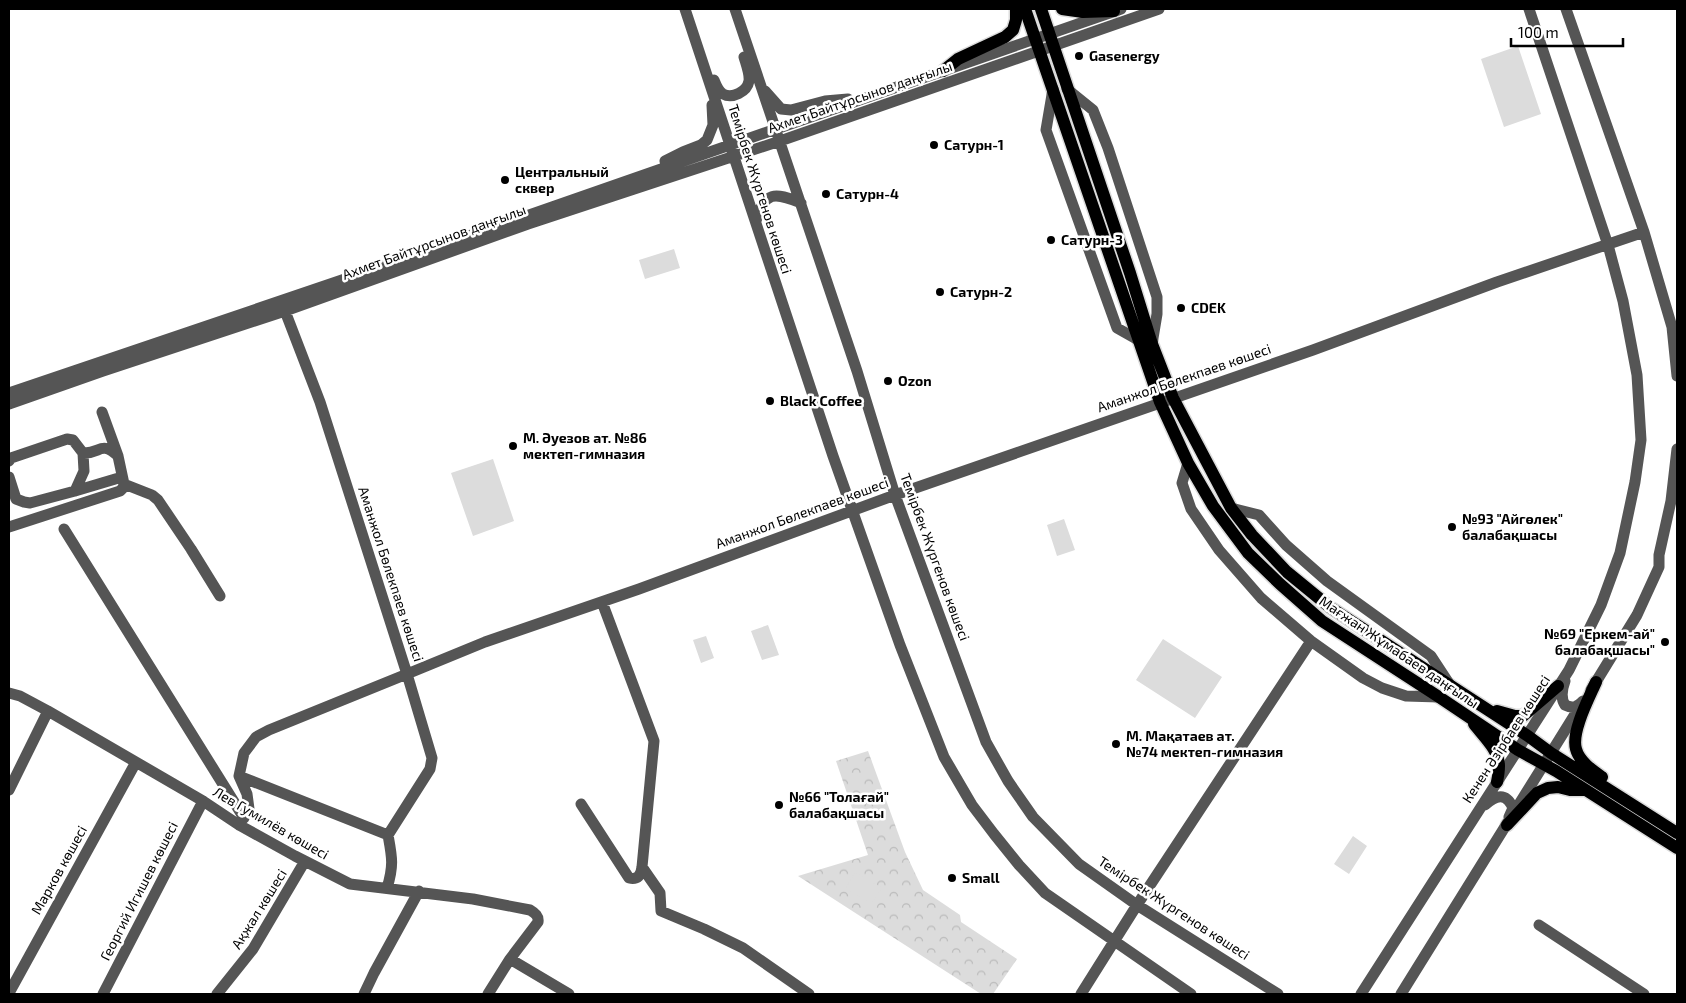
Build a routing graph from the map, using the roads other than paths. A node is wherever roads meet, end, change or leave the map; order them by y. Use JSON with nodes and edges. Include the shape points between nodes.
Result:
{"nodes":[{"id":1,"x":734,"y":9,"type":"edge"},
{"id":2,"x":1016,"y":9,"type":"edge"},
{"id":3,"x":1025,"y":9,"type":"edge"},
{"id":4,"x":1041,"y":9,"type":"edge"},
{"id":5,"x":1062,"y":9,"type":"edge"},
{"id":6,"x":1159,"y":9,"type":"edge"},
{"id":7,"x":1529,"y":9,"type":"edge"},
{"id":8,"x":1566,"y":9,"type":"edge"},
{"id":9,"x":1118,"y":10,"type":"edge"},
{"id":10,"x":686,"y":13,"type":"edge"},
{"id":11,"x":1051,"y":39,"type":"junction"},
{"id":12,"x":1038,"y":44,"type":"junction"},
{"id":13,"x":943,"y":71,"type":"junction"},
{"id":14,"x":762,"y":88,"type":"junction"},
{"id":15,"x":1053,"y":89,"type":"junction"},
{"id":16,"x":1067,"y":89,"type":"junction"},
{"id":17,"x":713,"y":93,"type":"junction"},
{"id":18,"x":869,"y":97,"type":"junction"},
{"id":19,"x":776,"y":128,"type":"junction"},
{"id":20,"x":780,"y":141,"type":"junction"},
{"id":21,"x":732,"y":150,"type":"junction"},
{"id":22,"x":637,"y":177,"type":"junction"},
{"id":23,"x":801,"y":203,"type":"junction"},
{"id":24,"x":756,"y":221,"type":"junction"},
{"id":25,"x":1644,"y":232,"type":"junction"},
{"id":26,"x":454,"y":245,"type":"junction"},
{"id":27,"x":1608,"y":245,"type":"junction"},
{"id":28,"x":285,"y":311,"type":"junction"},
{"id":29,"x":1146,"y":342,"type":"junction"},
{"id":30,"x":1677,"y":376,"type":"edge"},
{"id":31,"x":9,"y":393,"type":"edge"},
{"id":32,"x":1173,"y":398,"type":"junction"},
{"id":33,"x":1160,"y":402,"type":"junction"},
{"id":34,"x":9,"y":404,"type":"edge"},
{"id":35,"x":102,"y":412,"type":"dead end"},
{"id":36,"x":1677,"y":449,"type":"edge"},
{"id":37,"x":83,"y":453,"type":"junction"},
{"id":38,"x":118,"y":456,"type":"junction"},
{"id":39,"x":9,"y":461,"type":"edge"},
{"id":40,"x":1188,"y":463,"type":"junction"},
{"id":41,"x":9,"y":477,"type":"edge"},
{"id":42,"x":123,"y":480,"type":"junction"},
{"id":43,"x":75,"y":492,"type":"junction"},
{"id":44,"x":896,"y":495,"type":"junction"},
{"id":45,"x":1231,"y":508,"type":"junction"},
{"id":46,"x":854,"y":511,"type":"junction"},
{"id":47,"x":9,"y":528,"type":"edge"},
{"id":48,"x":64,"y":529,"type":"dead end"},
{"id":49,"x":220,"y":596,"type":"dead end"},
{"id":50,"x":602,"y":602,"type":"junction"},
{"id":51,"x":1311,"y":641,"type":"junction"},
{"id":52,"x":1569,"y":670,"type":"junction"},
{"id":53,"x":407,"y":674,"type":"junction"},
{"id":54,"x":1596,"y":682,"type":"junction"},
{"id":55,"x":1451,"y":686,"type":"junction"},
{"id":56,"x":1558,"y":686,"type":"junction"},
{"id":57,"x":9,"y":693,"type":"edge"},
{"id":58,"x":1464,"y":695,"type":"junction"},
{"id":59,"x":1439,"y":697,"type":"junction"},
{"id":60,"x":1586,"y":698,"type":"junction"},
{"id":61,"x":48,"y":711,"type":"junction"},
{"id":62,"x":1468,"y":716,"type":"junction"},
{"id":63,"x":1528,"y":736,"type":"junction"},
{"id":64,"x":1518,"y":750,"type":"junction"},
{"id":65,"x":1551,"y":753,"type":"junction"},
{"id":66,"x":136,"y":762,"type":"junction"},
{"id":67,"x":1544,"y":765,"type":"junction"},
{"id":68,"x":240,"y":776,"type":"junction"},
{"id":69,"x":1497,"y":782,"type":"junction"},
{"id":70,"x":9,"y":790,"type":"edge"},
{"id":71,"x":1586,"y":790,"type":"junction"},
{"id":72,"x":202,"y":801,"type":"junction"},
{"id":73,"x":581,"y":804,"type":"dead end"},
{"id":74,"x":1640,"y":810,"type":"junction"},
{"id":75,"x":1471,"y":821,"type":"junction"},
{"id":76,"x":242,"y":822,"type":"junction"},
{"id":77,"x":1505,"y":826,"type":"junction"},
{"id":78,"x":1677,"y":833,"type":"edge"},
{"id":79,"x":388,"y":835,"type":"junction"},
{"id":80,"x":1677,"y":848,"type":"edge"},
{"id":81,"x":305,"y":861,"type":"junction"},
{"id":82,"x":642,"y":867,"type":"junction"},
{"id":83,"x":387,"y":888,"type":"junction"},
{"id":84,"x":419,"y":891,"type":"junction"},
{"id":85,"x":1137,"y":905,"type":"junction"},
{"id":86,"x":1538,"y":925,"type":"dead end"},
{"id":87,"x":1115,"y":941,"type":"junction"},
{"id":88,"x":510,"y":959,"type":"junction"},
{"id":89,"x":9,"y":993,"type":"edge"},
{"id":90,"x":103,"y":994,"type":"edge"},
{"id":91,"x":217,"y":994,"type":"edge"},
{"id":92,"x":364,"y":994,"type":"edge"},
{"id":93,"x":488,"y":994,"type":"edge"},
{"id":94,"x":569,"y":994,"type":"edge"},
{"id":95,"x":809,"y":994,"type":"edge"},
{"id":96,"x":1081,"y":994,"type":"edge"},
{"id":97,"x":1191,"y":994,"type":"edge"},
{"id":98,"x":1278,"y":994,"type":"edge"},
{"id":99,"x":1361,"y":994,"type":"edge"},
{"id":100,"x":1401,"y":994,"type":"edge"},
{"id":101,"x":1644,"y":994,"type":"edge"}],
"edges":[{"from":1,"to":10,"type":"street","via":[[733,24],[749,82],[744,90],[731,96],[716,87],[695,25]]},
{"from":1,"to":14,"type":"street","name":"Темірбек Жүргенов көшесі"},
{"from":2,"to":13,"type":"main road","via":[[1013,30],[1005,37],[958,59]]},
{"from":3,"to":12,"type":"main road","name":"Мағжан Жұмабаев даңғылы"},
{"from":4,"to":11,"type":"main road","name":"Мағжан Жұмабаев даңғылы"},
{"from":5,"to":9,"type":"main road","via":[[1083,12]]},
{"from":6,"to":11,"type":"street","name":"Ахмет Байтұрсынов даңғылы","via":[[1069,40]]},
{"from":7,"to":27,"type":"street","name":"Кенен Әзірбаев көшесі"},
{"from":8,"to":25,"type":"street"},
{"from":9,"to":11,"type":"street","name":"Ахмет Байтұрсынов даңғылы","via":[[1066,28]]},
{"from":10,"to":17,"type":"street","name":"Темірбек Жүргенов көшесі"},
{"from":11,"to":12,"type":"street","name":"Ахмет Байтұрсынов даңғылы"},
{"from":11,"to":16,"type":"main road","name":"Мағжан Жұмабаев даңғылы"},
{"from":12,"to":13,"type":"street","name":"Ахмет Байтұрсынов даңғылы"},
{"from":12,"to":15,"type":"main road","name":"Мағжан Жұмабаев даңғылы"},
{"from":12,"to":20,"type":"street","name":"Ахмет Байтұрсынов даңғылы"},
{"from":13,"to":18,"type":"street","name":"Ахмет Байтұрсынов даңғылы"},
{"from":14,"to":18,"type":"street","via":[[781,109],[791,110],[825,101]]},
{"from":14,"to":19,"type":"street","name":"Темірбек Жүргенов көшесі"},
{"from":15,"to":29,"type":"main road","name":"Мағжан Жұмабаев даңғылы"},
{"from":15,"to":29,"type":"street","via":[[1046,130],[1054,155],[1118,328]]},
{"from":16,"to":29,"type":"main road","name":"Мағжан Жұмабаев даңғылы","via":[[1130,274]]},
{"from":16,"to":29,"type":"street","via":[[1093,110],[1157,297],[1157,314]]},
{"from":17,"to":21,"type":"street","name":"Темірбек Жүргенов көшесі"},
{"from":17,"to":22,"type":"street","via":[[713,125],[707,140]]},
{"from":18,"to":19,"type":"street","name":"Ахмет Байтұрсынов даңғылы"},
{"from":19,"to":20,"type":"street","name":"Темірбек Жүргенов көшесі"},
{"from":19,"to":21,"type":"street","name":"Ахмет Байтұрсынов даңғылы"},
{"from":20,"to":21,"type":"street","name":"Ахмет Байтұрсынов даңғылы"},
{"from":20,"to":23,"type":"street","name":"Темірбек Жүргенов көшесі"},
{"from":21,"to":22,"type":"street","name":"Ахмет Байтұрсынов даңғылы"},
{"from":21,"to":24,"type":"street","name":"Темірбек Жүргенов көшесі"},
{"from":21,"to":26,"type":"street","name":"Ахмет Байтұрсынов даңғылы","via":[[537,221]]},
{"from":22,"to":26,"type":"street","name":"Ахмет Байтұрсынов даңғылы"},
{"from":23,"to":24,"type":"street","via":[[785,196],[771,196],[764,201]]},
{"from":23,"to":44,"type":"street","name":"Темірбек Жүргенов көшесі"},
{"from":24,"to":46,"type":"street","name":"Темірбек Жүргенов көшесі"},
{"from":25,"to":27,"type":"street","name":"Аманжол Бөлекпаев көшесі"},
{"from":25,"to":30,"type":"street","via":[[1672,328]]},
{"from":26,"to":28,"type":"street","name":"Ахмет Байтұрсынов даңғылы"},
{"from":26,"to":31,"type":"street","name":"Ахмет Байтұрсынов даңғылы"},
{"from":27,"to":32,"type":"street","name":"Аманжол Бөлекпаев көшесі"},
{"from":27,"to":52,"type":"street","name":"Кенен Әзірбаев көшесі","via":[[1636,365],[1641,440],[1620,553],[1601,605]]},
{"from":28,"to":34,"type":"street","name":"Ахмет Байтұрсынов даңғылы"},
{"from":28,"to":53,"type":"street","name":"Аманжол Бөлекпаев көшесі","via":[[312,376]]},
{"from":29,"to":32,"type":"main road","name":"Мағжан Жұмабаев даңғылы"},
{"from":29,"to":33,"type":"main road","name":"Мағжан Жұмабаев даңғылы"},
{"from":32,"to":33,"type":"street","name":"Аманжол Бөлекпаев көшесі"},
{"from":32,"to":45,"type":"main road","name":"Мағжан Жұмабаев даңғылы"},
{"from":33,"to":40,"type":"main road","name":"Мағжан Жұмабаев даңғылы"},
{"from":33,"to":44,"type":"street","name":"Аманжол Бөлекпаев көшесі"},
{"from":35,"to":38,"type":"street"},
{"from":36,"to":54,"type":"street","via":[[1659,567],[1637,615]]},
{"from":37,"to":38,"type":"street","via":[[103,448]]},
{"from":37,"to":39,"type":"street","via":[[73,440],[67,439]]},
{"from":37,"to":43,"type":"street","via":[[84,471]]},
{"from":38,"to":42,"type":"street"},
{"from":40,"to":51,"type":"street","via":[[1182,483],[1192,510],[1208,534],[1262,598]]},
{"from":40,"to":59,"type":"main road","name":"Мағжан Жұмабаев даңғылы","via":[[1213,506],[1248,553],[1280,584],[1322,622]]},
{"from":41,"to":43,"type":"street","via":[[16,499],[24,502]]},
{"from":42,"to":43,"type":"street"},
{"from":42,"to":47,"type":"street","via":[[120,491]]},
{"from":42,"to":49,"type":"street","via":[[158,500]]},
{"from":44,"to":46,"type":"street","name":"Аманжол Бөлекпаев көшесі"},
{"from":44,"to":85,"type":"street","name":"Темірбек Жүргенов көшесі","via":[[982,733],[1008,781],[1033,817],[1079,864]]},
{"from":45,"to":55,"type":"main road","name":"Мағжан Жұмабаев даңғылы","via":[[1294,578],[1332,608]]},
{"from":45,"to":55,"type":"street","via":[[1259,516],[1327,581],[1431,656]]},
{"from":46,"to":50,"type":"street","name":"Аманжол Бөлекпаев көшесі"},
{"from":46,"to":87,"type":"street","name":"Темірбек Жүргенов көшесі","via":[[916,690],[944,757],[972,805],[1019,866],[1045,893]]},
{"from":48,"to":76,"type":"street"},
{"from":50,"to":53,"type":"street","name":"Аманжол Бөлекпаев көшесі","via":[[485,642]]},
{"from":50,"to":82,"type":"street","via":[[654,740]]},
{"from":51,"to":59,"type":"street","via":[[1382,688],[1406,696]]},
{"from":51,"to":85,"type":"street"},
{"from":52,"to":56,"type":"street","name":"Кенен Әзірбаев көшесі"},
{"from":52,"to":60,"type":"street","via":[[1562,689],[1563,702],[1573,708]]},
{"from":53,"to":68,"type":"street","via":[[269,730],[256,738],[244,753]]},
{"from":53,"to":79,"type":"street","via":[[432,763]]},
{"from":54,"to":60,"type":"street"},
{"from":54,"to":74,"type":"main road","via":[[1578,723],[1575,748],[1583,762]]},
{"from":55,"to":58,"type":"main road","name":"Мағжан Жұмабаев даңғылы"},
{"from":56,"to":58,"type":"main road","via":[[1523,716],[1491,710]]},
{"from":56,"to":63,"type":"street","name":"Кенен Әзірбаев көшесі"},
{"from":57,"to":61,"type":"street","name":"Лев Гумилёв көшесі"},
{"from":58,"to":63,"type":"main road","name":"Мағжан Жұмабаев даңғылы"},
{"from":59,"to":62,"type":"main road","name":"Мағжан Жұмабаев даңғылы"},
{"from":60,"to":65,"type":"street"},
{"from":61,"to":66,"type":"street","name":"Лев Гумилёв көшесі"},
{"from":61,"to":70,"type":"street"},
{"from":62,"to":64,"type":"main road","name":"Мағжан Жұмабаев даңғылы"},
{"from":62,"to":69,"type":"main road","via":[[1498,759]]},
{"from":63,"to":64,"type":"street","name":"Кенен Әзірбаев көшесі"},
{"from":63,"to":65,"type":"main road","name":"Мағжан Жұмабаев даңғылы"},
{"from":64,"to":67,"type":"main road","name":"Мағжан Жұмабаев даңғылы"},
{"from":64,"to":69,"type":"street","name":"Кенен Әзірбаев көшесі"},
{"from":65,"to":67,"type":"street"},
{"from":65,"to":74,"type":"main road","name":"Мағжан Жұмабаев даңғылы"},
{"from":66,"to":72,"type":"street","name":"Лев Гумилёв көшесі"},
{"from":66,"to":89,"type":"street","name":"Марков көшесі"},
{"from":67,"to":71,"type":"main road","name":"Мағжан Жұмабаев даңғылы"},
{"from":67,"to":77,"type":"street"},
{"from":68,"to":76,"type":"street","via":[[249,803]]},
{"from":68,"to":79,"type":"street"},
{"from":69,"to":75,"type":"street","name":"Кенен Әзірбаев көшесі"},
{"from":71,"to":77,"type":"main road","via":[[1548,788],[1537,793]]},
{"from":71,"to":80,"type":"main road","name":"Мағжан Жұмабаев даңғылы"},
{"from":72,"to":76,"type":"street","name":"Лев Гумилёв көшесі"},
{"from":72,"to":90,"type":"street","name":"Георгий Игишев көшесі"},
{"from":73,"to":82,"type":"street","via":[[629,878],[639,876]]},
{"from":74,"to":78,"type":"main road","name":"Мағжан Жұмабаев даңғылы"},
{"from":75,"to":77,"type":"street","via":[[1488,802],[1502,796],[1513,808]]},
{"from":75,"to":99,"type":"street","name":"Кенен Әзірбаев көшесі"},
{"from":76,"to":81,"type":"street","name":"Лев Гумилёв көшесі"},
{"from":77,"to":100,"type":"street"},
{"from":79,"to":83,"type":"street","via":[[393,863]]},
{"from":81,"to":83,"type":"street","name":"Лев Гумилёв көшесі","via":[[350,884]]},
{"from":81,"to":91,"type":"street","name":"Ақжал көшесі","via":[[253,949]]},
{"from":82,"to":95,"type":"street","via":[[660,893],[661,911],[743,948]]},
{"from":83,"to":84,"type":"street","name":"Лев Гумилёв көшесі"},
{"from":84,"to":88,"type":"street","name":"Лев Гумилёв көшесі","via":[[536,913],[538,922]]},
{"from":84,"to":92,"type":"street"},
{"from":85,"to":87,"type":"street"},
{"from":85,"to":98,"type":"street","name":"Темірбек Жүргенов көшесі"},
{"from":86,"to":101,"type":"street"},
{"from":87,"to":96,"type":"street"},
{"from":87,"to":97,"type":"street","name":"Темірбек Жүргенов көшесі"},
{"from":88,"to":93,"type":"street"},
{"from":88,"to":94,"type":"street"}]}
